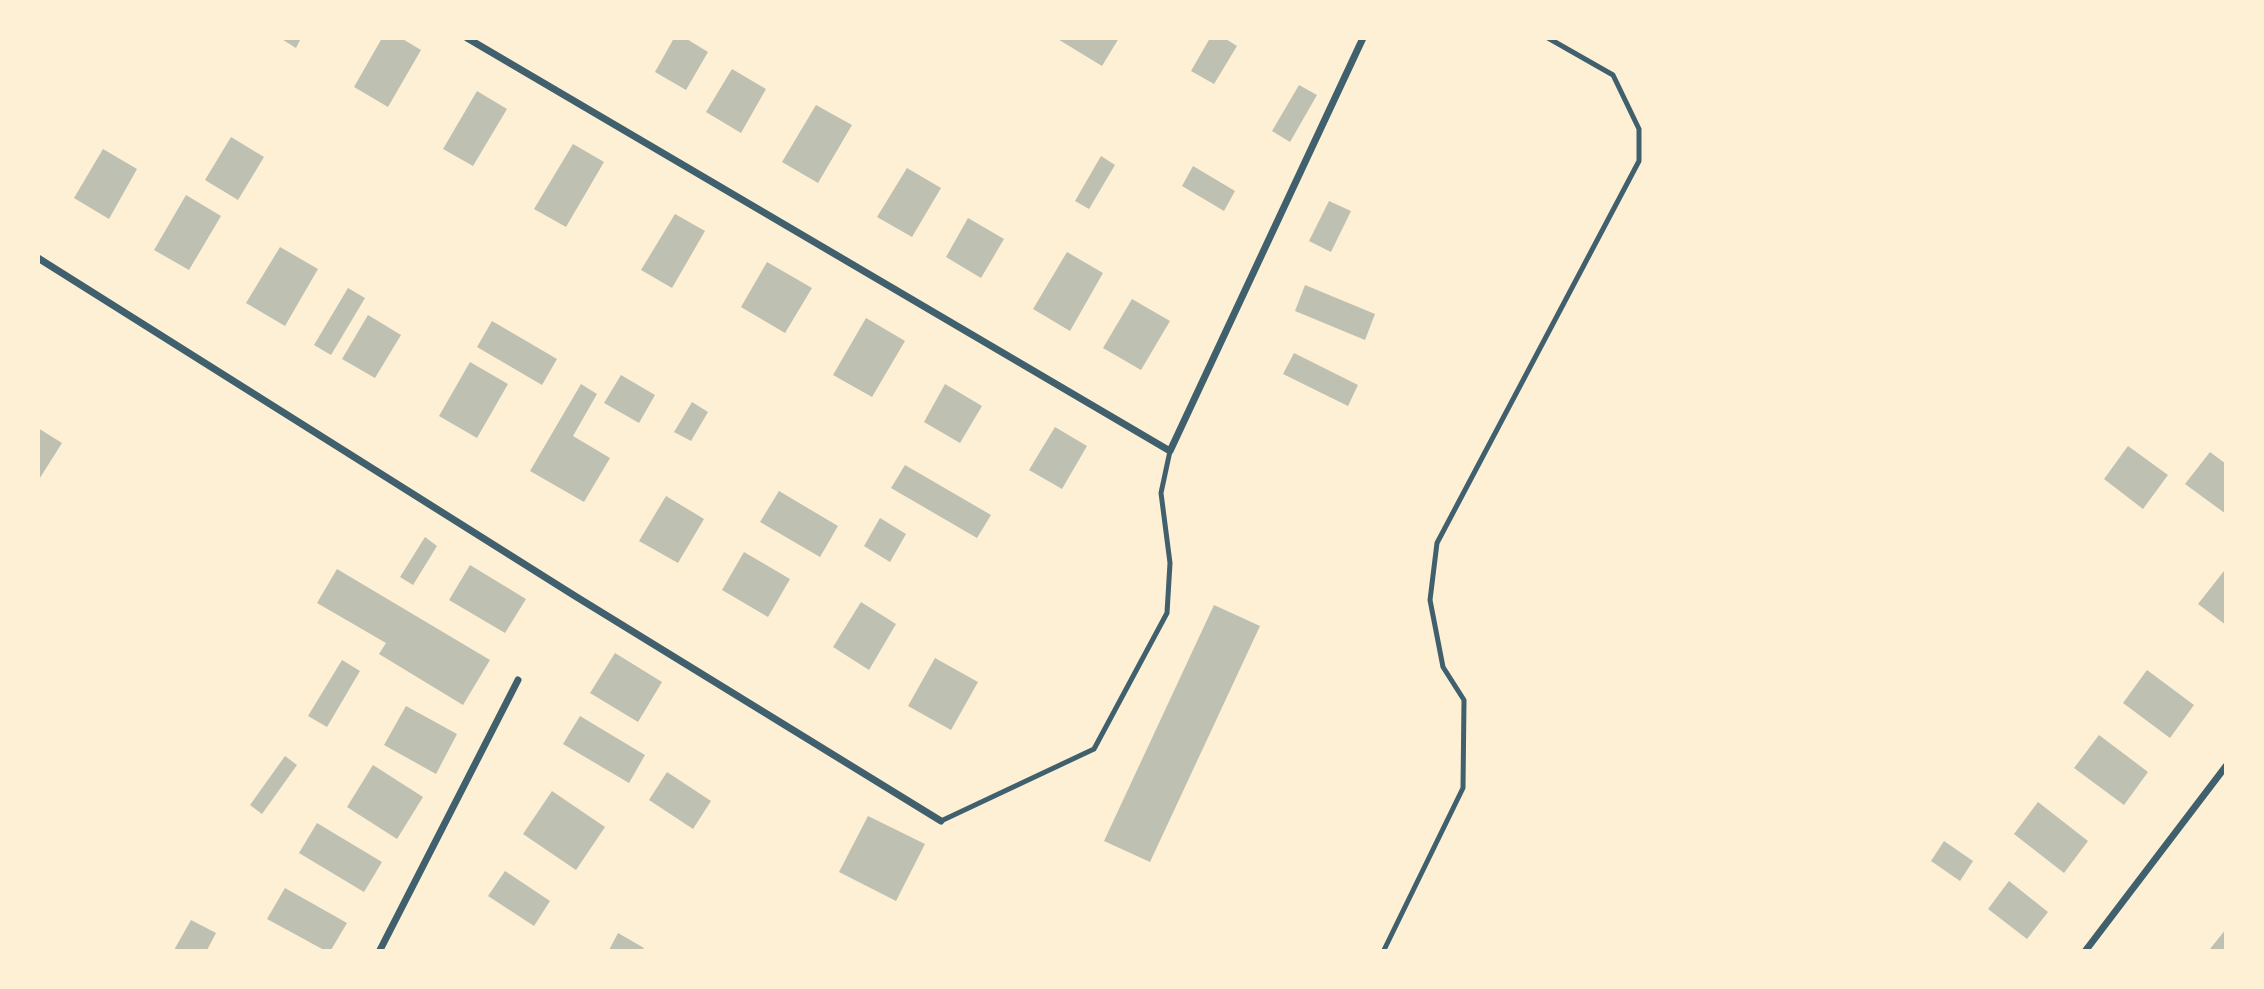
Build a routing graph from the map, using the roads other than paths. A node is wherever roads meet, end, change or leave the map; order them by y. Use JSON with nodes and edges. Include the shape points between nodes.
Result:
{"nodes":[{"id":1,"x":467,"y":38,"type":"edge"},
{"id":2,"x":1363,"y":38,"type":"edge"},
{"id":3,"x":1548,"y":38,"type":"edge"},
{"id":4,"x":38,"y":258,"type":"edge"},
{"id":5,"x":1170,"y":451,"type":"junction"},
{"id":6,"x":518,"y":680,"type":"dead end"},
{"id":7,"x":2225,"y":766,"type":"edge"},
{"id":8,"x":941,"y":821,"type":"joint"},
{"id":9,"x":380,"y":950,"type":"edge"},
{"id":10,"x":1384,"y":950,"type":"edge"},
{"id":11,"x":2086,"y":950,"type":"edge"}],
"edges":[{"from":1,"to":5,"type":"street"},
{"from":2,"to":5,"type":"street"},
{"from":3,"to":10,"type":"lane","via":[[1614,75],[1639,130],[1639,161],[1437,543],[1430,600],[1443,667],[1464,700],[1463,788]]},
{"from":4,"to":8,"type":"street"},
{"from":5,"to":8,"type":"lane","via":[[1161,493],[1170,563],[1167,613],[1094,749]]},
{"from":6,"to":9,"type":"street"},
{"from":7,"to":11,"type":"street"}]}
